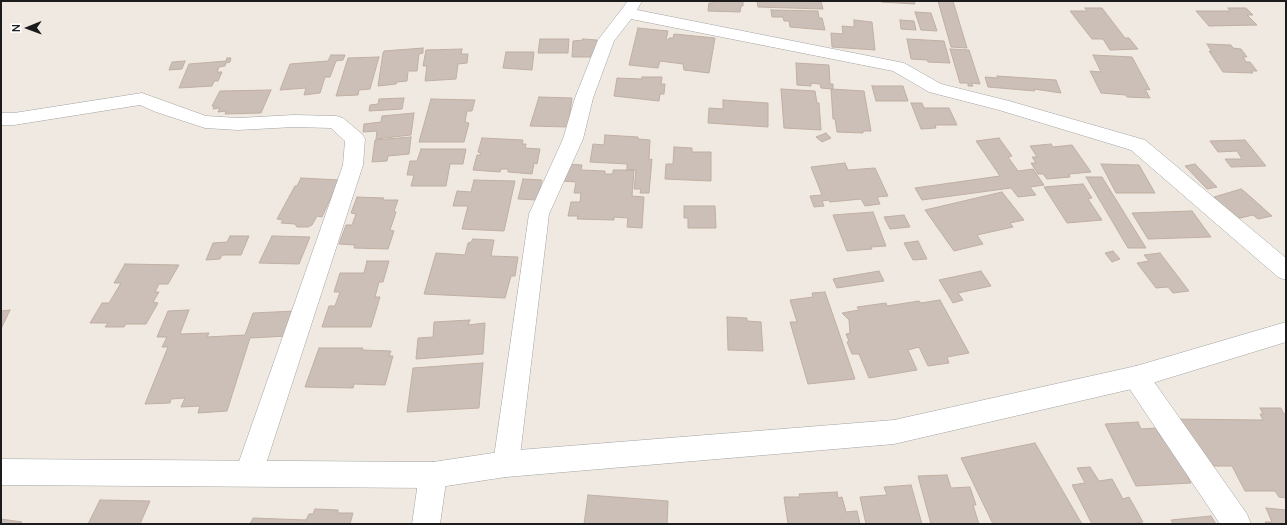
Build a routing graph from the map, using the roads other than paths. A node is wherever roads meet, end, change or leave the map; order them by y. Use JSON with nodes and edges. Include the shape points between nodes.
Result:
{"nodes":[{"id":1,"x":631,"y":7,"type":"edge"},
{"id":2,"x":1,"y":119,"type":"edge"},
{"id":3,"x":1286,"y":271,"type":"edge"},
{"id":4,"x":1286,"y":332,"type":"edge"},
{"id":5,"x":1136,"y":377,"type":"junction"},
{"id":6,"x":506,"y":464,"type":"junction"},
{"id":7,"x":1,"y":472,"type":"edge"},
{"id":8,"x":249,"y":473,"type":"junction"},
{"id":9,"x":433,"y":475,"type":"junction"},
{"id":10,"x":426,"y":524,"type":"edge"},
{"id":11,"x":1237,"y":524,"type":"edge"}],
"edges":[{"from":1,"to":3,"type":"street","via":[[898,67],[935,88],[1003,105],[1138,145]]},
{"from":1,"to":6,"type":"street","via":[[606,40],[584,98],[573,139],[539,214]]},
{"from":2,"to":8,"type":"street","via":[[142,99],[205,122],[336,122],[355,139],[353,165]]},
{"from":4,"to":5,"type":"street"},
{"from":5,"to":6,"type":"street","via":[[894,432]]},
{"from":5,"to":11,"type":"street"},
{"from":6,"to":9,"type":"street"},
{"from":7,"to":8,"type":"street"},
{"from":8,"to":9,"type":"street"},
{"from":9,"to":10,"type":"street"}]}
